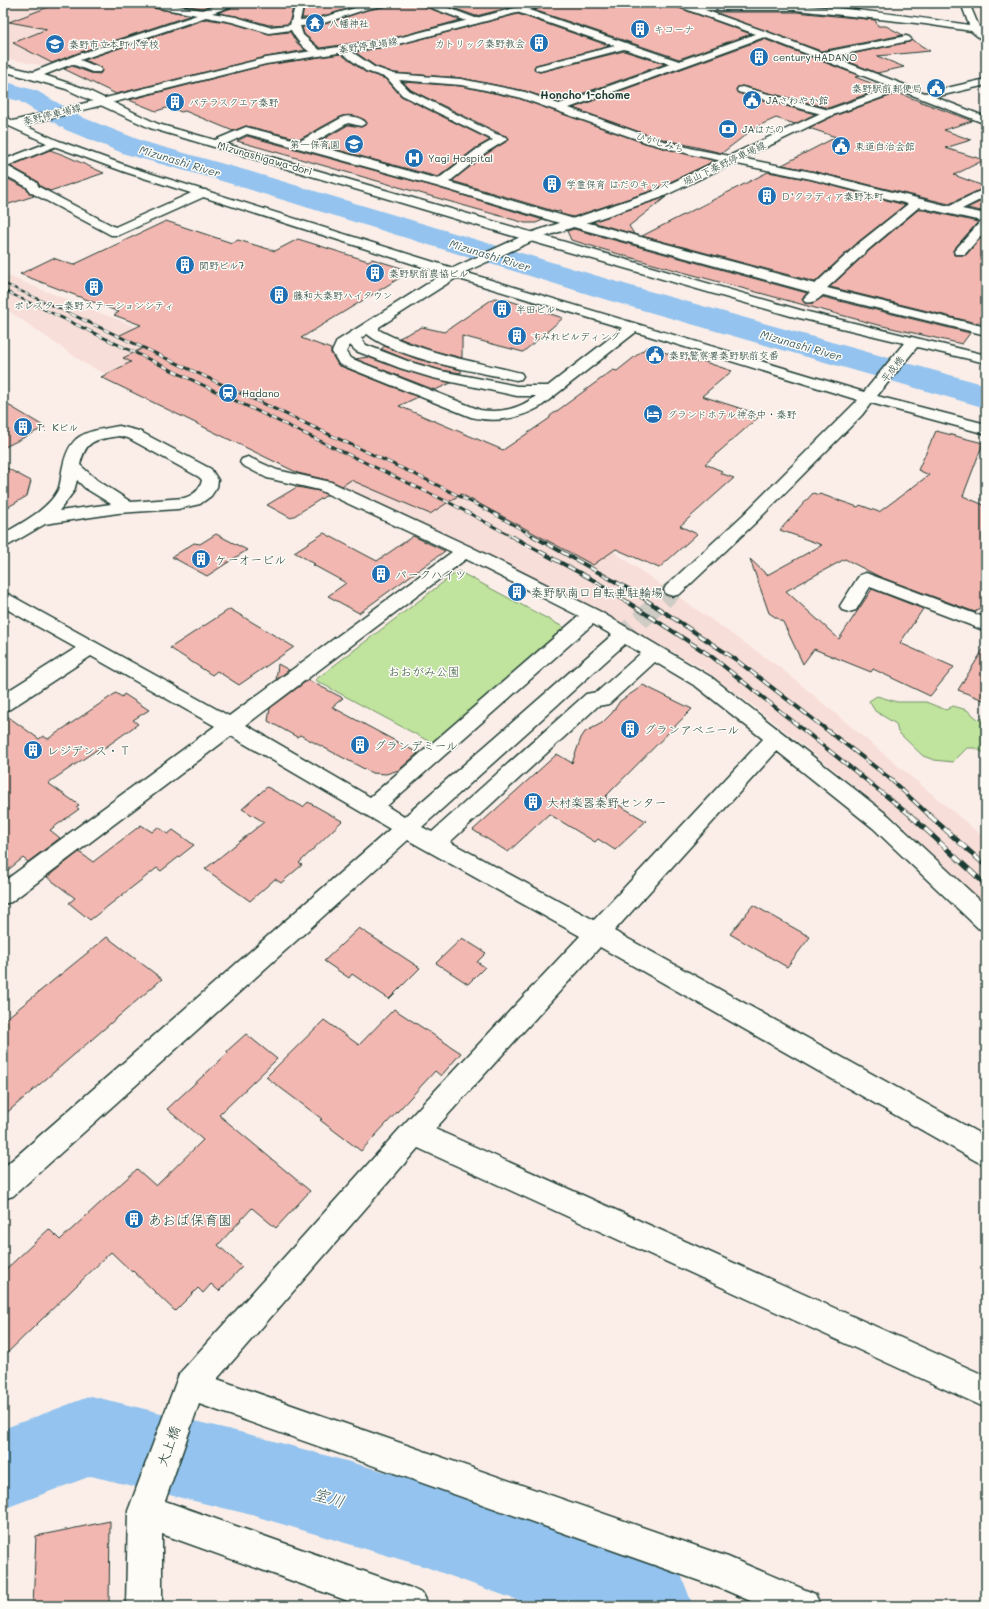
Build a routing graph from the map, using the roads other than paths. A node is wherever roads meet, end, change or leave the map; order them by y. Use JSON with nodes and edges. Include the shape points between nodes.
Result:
{"nodes":[{"id":1,"x":148,"y":3,"type":"edge"},
{"id":2,"x":233,"y":3,"type":"edge"},
{"id":3,"x":300,"y":3,"type":"edge"},
{"id":4,"x":385,"y":3,"type":"edge"},
{"id":5,"x":427,"y":3,"type":"edge"},
{"id":6,"x":544,"y":3,"type":"edge"},
{"id":7,"x":677,"y":3,"type":"edge"},
{"id":8,"x":859,"y":3,"type":"edge"},
{"id":9,"x":965,"y":3,"type":"edge"},
{"id":10,"x":788,"y":5,"type":"edge"},
{"id":11,"x":694,"y":9,"type":"junction"},
{"id":12,"x":520,"y":10,"type":"junction"},
{"id":13,"x":203,"y":13,"type":"junction"},
{"id":14,"x":869,"y":14,"type":"junction"},
{"id":15,"x":475,"y":21,"type":"junction"},
{"id":16,"x":295,"y":25,"type":"junction"},
{"id":17,"x":975,"y":30,"type":"junction"},
{"id":18,"x":986,"y":31,"type":"edge"},
{"id":19,"x":764,"y":34,"type":"junction"},
{"id":20,"x":906,"y":39,"type":"dead end"},
{"id":21,"x":986,"y":39,"type":"edge"},
{"id":22,"x":624,"y":46,"type":"junction"},
{"id":23,"x":342,"y":49,"type":"junction"},
{"id":24,"x":317,"y":52,"type":"junction"},
{"id":25,"x":820,"y":56,"type":"junction"},
{"id":26,"x":71,"y":60,"type":"junction"},
{"id":27,"x":678,"y":64,"type":"junction"},
{"id":28,"x":3,"y":68,"type":"edge"},
{"id":29,"x":540,"y":68,"type":"dead end"},
{"id":30,"x":96,"y":70,"type":"dead end"},
{"id":31,"x":35,"y":75,"type":"junction"},
{"id":32,"x":482,"y":75,"type":"dead end"},
{"id":33,"x":393,"y":77,"type":"junction"},
{"id":34,"x":461,"y":82,"type":"junction"},
{"id":35,"x":986,"y":82,"type":"edge"},
{"id":36,"x":901,"y":87,"type":"junction"},
{"id":37,"x":742,"y":90,"type":"dead end"},
{"id":38,"x":924,"y":96,"type":"junction"},
{"id":39,"x":97,"y":103,"type":"junction"},
{"id":40,"x":562,"y":107,"type":"junction"},
{"id":41,"x":829,"y":113,"type":"junction"},
{"id":42,"x":986,"y":121,"type":"edge"},
{"id":43,"x":10,"y":123,"type":"edge"},
{"id":44,"x":360,"y":123,"type":"dead end"},
{"id":45,"x":55,"y":143,"type":"junction"},
{"id":46,"x":216,"y":144,"type":"junction"},
{"id":47,"x":301,"y":145,"type":"junction"},
{"id":48,"x":731,"y":159,"type":"junction"},
{"id":49,"x":3,"y":164,"type":"edge"},
{"id":50,"x":3,"y":169,"type":"edge"},
{"id":51,"x":440,"y":183,"type":"junction"},
{"id":52,"x":986,"y":192,"type":"edge"},
{"id":53,"x":202,"y":193,"type":"junction"},
{"id":54,"x":917,"y":203,"type":"junction"},
{"id":55,"x":952,"y":210,"type":"junction"},
{"id":56,"x":986,"y":218,"type":"edge"},
{"id":57,"x":570,"y":222,"type":"junction"},
{"id":58,"x":986,"y":222,"type":"edge"},
{"id":59,"x":527,"y":239,"type":"junction"},
{"id":60,"x":980,"y":248,"type":"dead end"},
{"id":61,"x":459,"y":271,"type":"junction"},
{"id":62,"x":820,"y":290,"type":"junction"},
{"id":63,"x":796,"y":313,"type":"junction"},
{"id":64,"x":371,"y":325,"type":"junction"},
{"id":65,"x":632,"y":328,"type":"junction"},
{"id":66,"x":986,"y":330,"type":"edge"},
{"id":67,"x":353,"y":337,"type":"junction"},
{"id":68,"x":910,"y":346,"type":"junction"},
{"id":69,"x":986,"y":359,"type":"edge"},
{"id":70,"x":565,"y":379,"type":"junction"},
{"id":71,"x":550,"y":391,"type":"junction"},
{"id":72,"x":873,"y":393,"type":"junction"},
{"id":73,"x":986,"y":429,"type":"edge"},
{"id":74,"x":248,"y":462,"type":"dead end"},
{"id":75,"x":72,"y":466,"type":"junction"},
{"id":76,"x":128,"y":507,"type":"junction"},
{"id":77,"x":40,"y":519,"type":"junction"},
{"id":78,"x":3,"y":541,"type":"edge"},
{"id":79,"x":465,"y":551,"type":"junction"},
{"id":80,"x":673,"y":590,"type":"tunnel mouth"},
{"id":81,"x":3,"y":599,"type":"edge"},
{"id":82,"x":849,"y":606,"type":"dead end"},
{"id":83,"x":592,"y":615,"type":"junction"},
{"id":84,"x":986,"y":625,"type":"edge"},
{"id":85,"x":618,"y":640,"type":"tunnel mouth"},
{"id":86,"x":90,"y":648,"type":"junction"},
{"id":87,"x":654,"y":652,"type":"junction"},
{"id":88,"x":3,"y":704,"type":"edge"},
{"id":89,"x":231,"y":726,"type":"junction"},
{"id":90,"x":776,"y":738,"type":"junction"},
{"id":91,"x":372,"y":807,"type":"junction"},
{"id":92,"x":406,"y":828,"type":"junction"},
{"id":93,"x":434,"y":843,"type":"junction"},
{"id":94,"x":3,"y":894,"type":"edge"},
{"id":95,"x":986,"y":921,"type":"edge"},
{"id":96,"x":598,"y":934,"type":"junction"},
{"id":97,"x":414,"y":1133,"type":"junction"},
{"id":98,"x":986,"y":1152,"type":"edge"},
{"id":99,"x":3,"y":1186,"type":"edge"},
{"id":100,"x":188,"y":1392,"type":"junction"},
{"id":101,"x":986,"y":1392,"type":"edge"},
{"id":102,"x":148,"y":1503,"type":"junction"},
{"id":103,"x":144,"y":1606,"type":"edge"},
{"id":104,"x":411,"y":1606,"type":"edge"},
{"id":105,"x":803,"y":1606,"type":"edge"}],
"edges":[{"from":1,"to":13,"type":"street"},
{"from":2,"to":13,"type":"street"},
{"from":3,"to":16,"type":"street"},
{"from":4,"to":16,"type":"street","via":[[318,22]]},
{"from":5,"to":15,"type":"street"},
{"from":6,"to":12,"type":"street","name":"秦野停車場線"},
{"from":7,"to":11,"type":"street"},
{"from":8,"to":14,"type":"street"},
{"from":9,"to":17,"type":"street"},
{"from":10,"to":11,"type":"street"},
{"from":10,"to":14,"type":"street"},
{"from":11,"to":19,"type":"street"},
{"from":12,"to":15,"type":"street","name":"秦野停車場線"},
{"from":12,"to":22,"type":"street"},
{"from":13,"to":16,"type":"street","via":[[270,30]]},
{"from":13,"to":26,"type":"street","via":[[202,16]]},
{"from":14,"to":17,"type":"street"},
{"from":15,"to":23,"type":"street","name":"秦野停車場線","via":[[398,41]]},
{"from":16,"to":24,"type":"street","via":[[299,38]]},
{"from":17,"to":18,"type":"street"},
{"from":17,"to":21,"type":"street"},
{"from":19,"to":25,"type":"street"},
{"from":19,"to":27,"type":"street"},
{"from":20,"to":25,"type":"street"},
{"from":22,"to":27,"type":"street"},
{"from":22,"to":29,"type":"street"},
{"from":23,"to":24,"type":"street","name":"秦野停車場線"},
{"from":23,"to":33,"type":"street","name":"ひがしみち","via":[[370,69]]},
{"from":24,"to":39,"type":"street","name":"秦野停車場線","via":[[266,61]]},
{"from":25,"to":36,"type":"street"},
{"from":26,"to":30,"type":"street"},
{"from":26,"to":31,"type":"street"},
{"from":27,"to":40,"type":"street"},
{"from":28,"to":31,"type":"street","name":"Mizunashigawa-dori"},
{"from":31,"to":39,"type":"street","name":"Mizunashigawa-dori","via":[[69,86]]},
{"from":32,"to":34,"type":"street"},
{"from":33,"to":34,"type":"street","name":"ひがしみち"},
{"from":33,"to":51,"type":"street","via":[[392,79],[406,93],[467,125],[502,139],[481,151]]},
{"from":34,"to":40,"type":"street","name":"ひがしみち","via":[[521,94]]},
{"from":35,"to":38,"type":"street"},
{"from":36,"to":38,"type":"street"},
{"from":36,"to":41,"type":"street","name":"堀山下秦野停車場線"},
{"from":37,"to":41,"type":"street"},
{"from":38,"to":42,"type":"street"},
{"from":39,"to":43,"type":"street","name":"秦野停車場線"},
{"from":39,"to":46,"type":"street","name":"Mizunashigawa-dori","via":[[154,126]]},
{"from":40,"to":48,"type":"street","name":"ひがしみち","via":[[649,140]]},
{"from":41,"to":48,"type":"street","name":"堀山下秦野停車場線"},
{"from":43,"to":45,"type":"street","name":"秦野停車場線"},
{"from":44,"to":47,"type":"street","via":[[347,120]]},
{"from":45,"to":49,"type":"street"},
{"from":45,"to":53,"type":"street","name":"秦野停車場線"},
{"from":46,"to":47,"type":"street","via":[[246,130]]},
{"from":46,"to":59,"type":"street","name":"Mizunashigawa-dori"},
{"from":47,"to":51,"type":"street"},
{"from":48,"to":54,"type":"street","name":"ひがしみち","via":[[812,176]]},
{"from":48,"to":57,"type":"street","name":"堀山下秦野停車場線","via":[[634,203]]},
{"from":50,"to":53,"type":"street","via":[[32,185],[34,189],[115,232]]},
{"from":51,"to":57,"type":"street"},
{"from":52,"to":55,"type":"street"},
{"from":53,"to":61,"type":"street","name":"秦野停車場線"},
{"from":54,"to":55,"type":"street","name":"ひがしみち"},
{"from":54,"to":62,"type":"street","via":[[864,246],[820,287]]},
{"from":55,"to":56,"type":"street","name":"ひがしみち"},
{"from":57,"to":59,"type":"street","name":"堀山下秦野停車場線"},
{"from":57,"to":62,"type":"street"},
{"from":58,"to":60,"type":"street","via":[[963,248]]},
{"from":59,"to":61,"type":"street","name":"堀山下秦野停車場線"},
{"from":59,"to":63,"type":"street","name":"Mizunashigawa-dori"},
{"from":61,"to":64,"type":"street","name":"堀山下秦野停車場線"},
{"from":61,"to":65,"type":"street","name":"秦野停車場線"},
{"from":62,"to":63,"type":"street"},
{"from":62,"to":66,"type":"street","via":[[900,312]]},
{"from":63,"to":68,"type":"street","name":"Mizunashigawa-dori"},
{"from":64,"to":67,"type":"street","name":"堀山下秦野停車場線"},
{"from":64,"to":70,"type":"street","via":[[373,332],[379,336],[404,347],[442,358],[521,377]]},
{"from":65,"to":70,"type":"street","name":"堀山下秦野停車場線"},
{"from":65,"to":72,"type":"street","name":"秦野停車場線"},
{"from":67,"to":71,"type":"street","via":[[361,348],[422,371],[517,391]]},
{"from":67,"to":71,"type":"street","name":"堀山下秦野停車場線","via":[[342,344],[339,352],[344,361],[477,414],[493,416],[520,412]]},
{"from":68,"to":69,"type":"street","name":"Mizunashigawa-dori"},
{"from":68,"to":72,"type":"street","name":"平成橋"},
{"from":70,"to":71,"type":"street","name":"堀山下秦野停車場線"},
{"from":72,"to":73,"type":"street","name":"秦野停車場線"},
{"from":72,"to":80,"type":"street","name":"平成橋","via":[[749,519]]},
{"from":74,"to":79,"type":"street","via":[[274,474],[325,486]]},
{"from":75,"to":76,"type":"street","via":[[91,484]]},
{"from":75,"to":76,"type":"street","via":[[75,451],[82,442],[93,436],[119,430],[140,437],[205,473],[210,480],[210,486],[205,493],[194,500]]},
{"from":75,"to":77,"type":"street","via":[[66,491]]},
{"from":76,"to":77,"type":"street"},
{"from":77,"to":78,"type":"street"},
{"from":79,"to":83,"type":"street"},
{"from":79,"to":89,"type":"street"},
{"from":81,"to":86,"type":"street"},
{"from":82,"to":84,"type":"street","via":[[866,580]]},
{"from":83,"to":87,"type":"street"},
{"from":83,"to":91,"type":"street"},
{"from":85,"to":92,"type":"street"},
{"from":86,"to":88,"type":"street"},
{"from":86,"to":89,"type":"street"},
{"from":87,"to":90,"type":"street","via":[[704,682]]},
{"from":87,"to":93,"type":"street","via":[[602,698],[593,698]]},
{"from":89,"to":91,"type":"street"},
{"from":89,"to":94,"type":"street"},
{"from":90,"to":95,"type":"street","via":[[881,822]]},
{"from":90,"to":96,"type":"street"},
{"from":91,"to":92,"type":"street"},
{"from":92,"to":93,"type":"street"},
{"from":92,"to":99,"type":"street"},
{"from":93,"to":96,"type":"street"},
{"from":96,"to":97,"type":"street"},
{"from":96,"to":98,"type":"street"},
{"from":97,"to":100,"type":"street"},
{"from":97,"to":101,"type":"street"},
{"from":100,"to":102,"type":"street","name":"大上橋"},
{"from":100,"to":105,"type":"street","via":[[728,1574]]},
{"from":102,"to":103,"type":"street"},
{"from":102,"to":104,"type":"street"}]}
